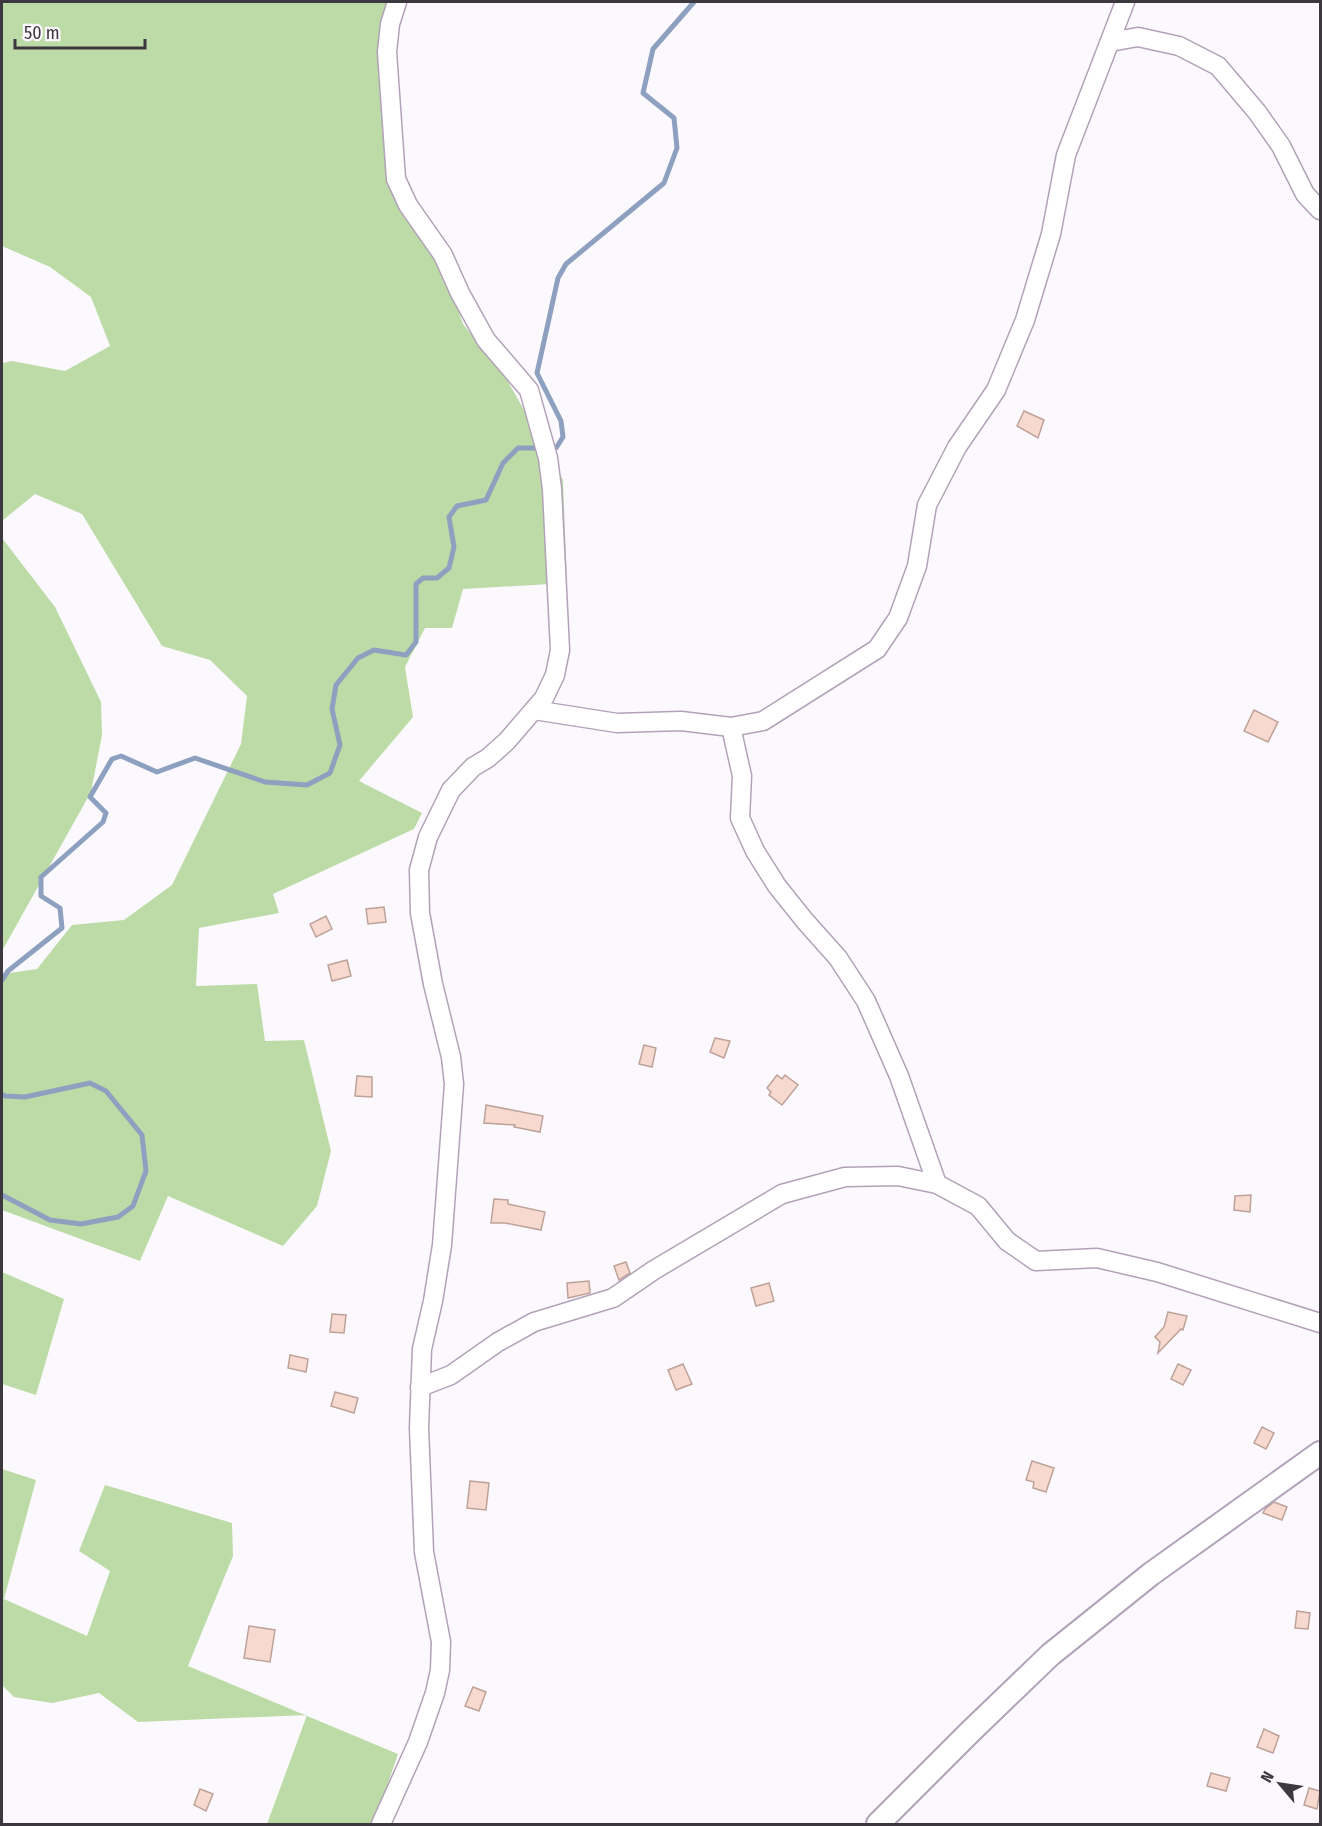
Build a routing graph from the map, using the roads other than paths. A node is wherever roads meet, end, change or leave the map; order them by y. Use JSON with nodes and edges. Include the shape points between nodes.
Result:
{"nodes":[{"id":1,"x":397,"y":2,"type":"edge"},
{"id":2,"x":1125,"y":2,"type":"edge"},
{"id":3,"x":1110,"y":42,"type":"junction"},
{"id":4,"x":1320,"y":210,"type":"edge"},
{"id":5,"x":534,"y":710,"type":"junction"},
{"id":6,"x":731,"y":728,"type":"junction"},
{"id":7,"x":937,"y":1184,"type":"junction"},
{"id":8,"x":1320,"y":1323,"type":"edge"},
{"id":9,"x":420,"y":1387,"type":"junction"},
{"id":10,"x":1320,"y":1453,"type":"edge"},
{"id":11,"x":381,"y":1824,"type":"edge"},
{"id":12,"x":878,"y":1824,"type":"edge"}],
"edges":[{"from":1,"to":5,"type":"street","via":[[387,52],[396,180],[408,205],[443,255],[486,340],[530,390],[548,458],[560,650],[555,675]]},
{"from":2,"to":3,"type":"street"},
{"from":3,"to":4,"type":"street","via":[[1138,38],[1179,46],[1218,66],[1281,146],[1305,194]]},
{"from":3,"to":6,"type":"street","via":[[1066,155],[1051,234],[1025,320],[996,390],[957,447],[927,505],[917,566],[898,618],[877,649],[763,721]]},
{"from":5,"to":6,"type":"street","via":[[617,723],[681,721]]},
{"from":5,"to":9,"type":"street","via":[[507,741],[451,790],[428,837],[419,870],[420,913],[454,1084],[442,1245],[422,1349]]},
{"from":6,"to":7,"type":"street","via":[[742,776],[740,819],[777,886],[838,958],[866,1001]]},
{"from":7,"to":8,"type":"street","via":[[978,1206],[1007,1241],[1036,1261],[1097,1258],[1157,1272]]},
{"from":7,"to":9,"type":"street","via":[[898,1176],[845,1177],[782,1194],[612,1298],[534,1322],[451,1375]]},
{"from":9,"to":11,"type":"street","via":[[424,1552],[441,1642],[440,1670],[418,1742]]},
{"from":10,"to":12,"type":"street","via":[[1151,1574],[1050,1654]]}]}
